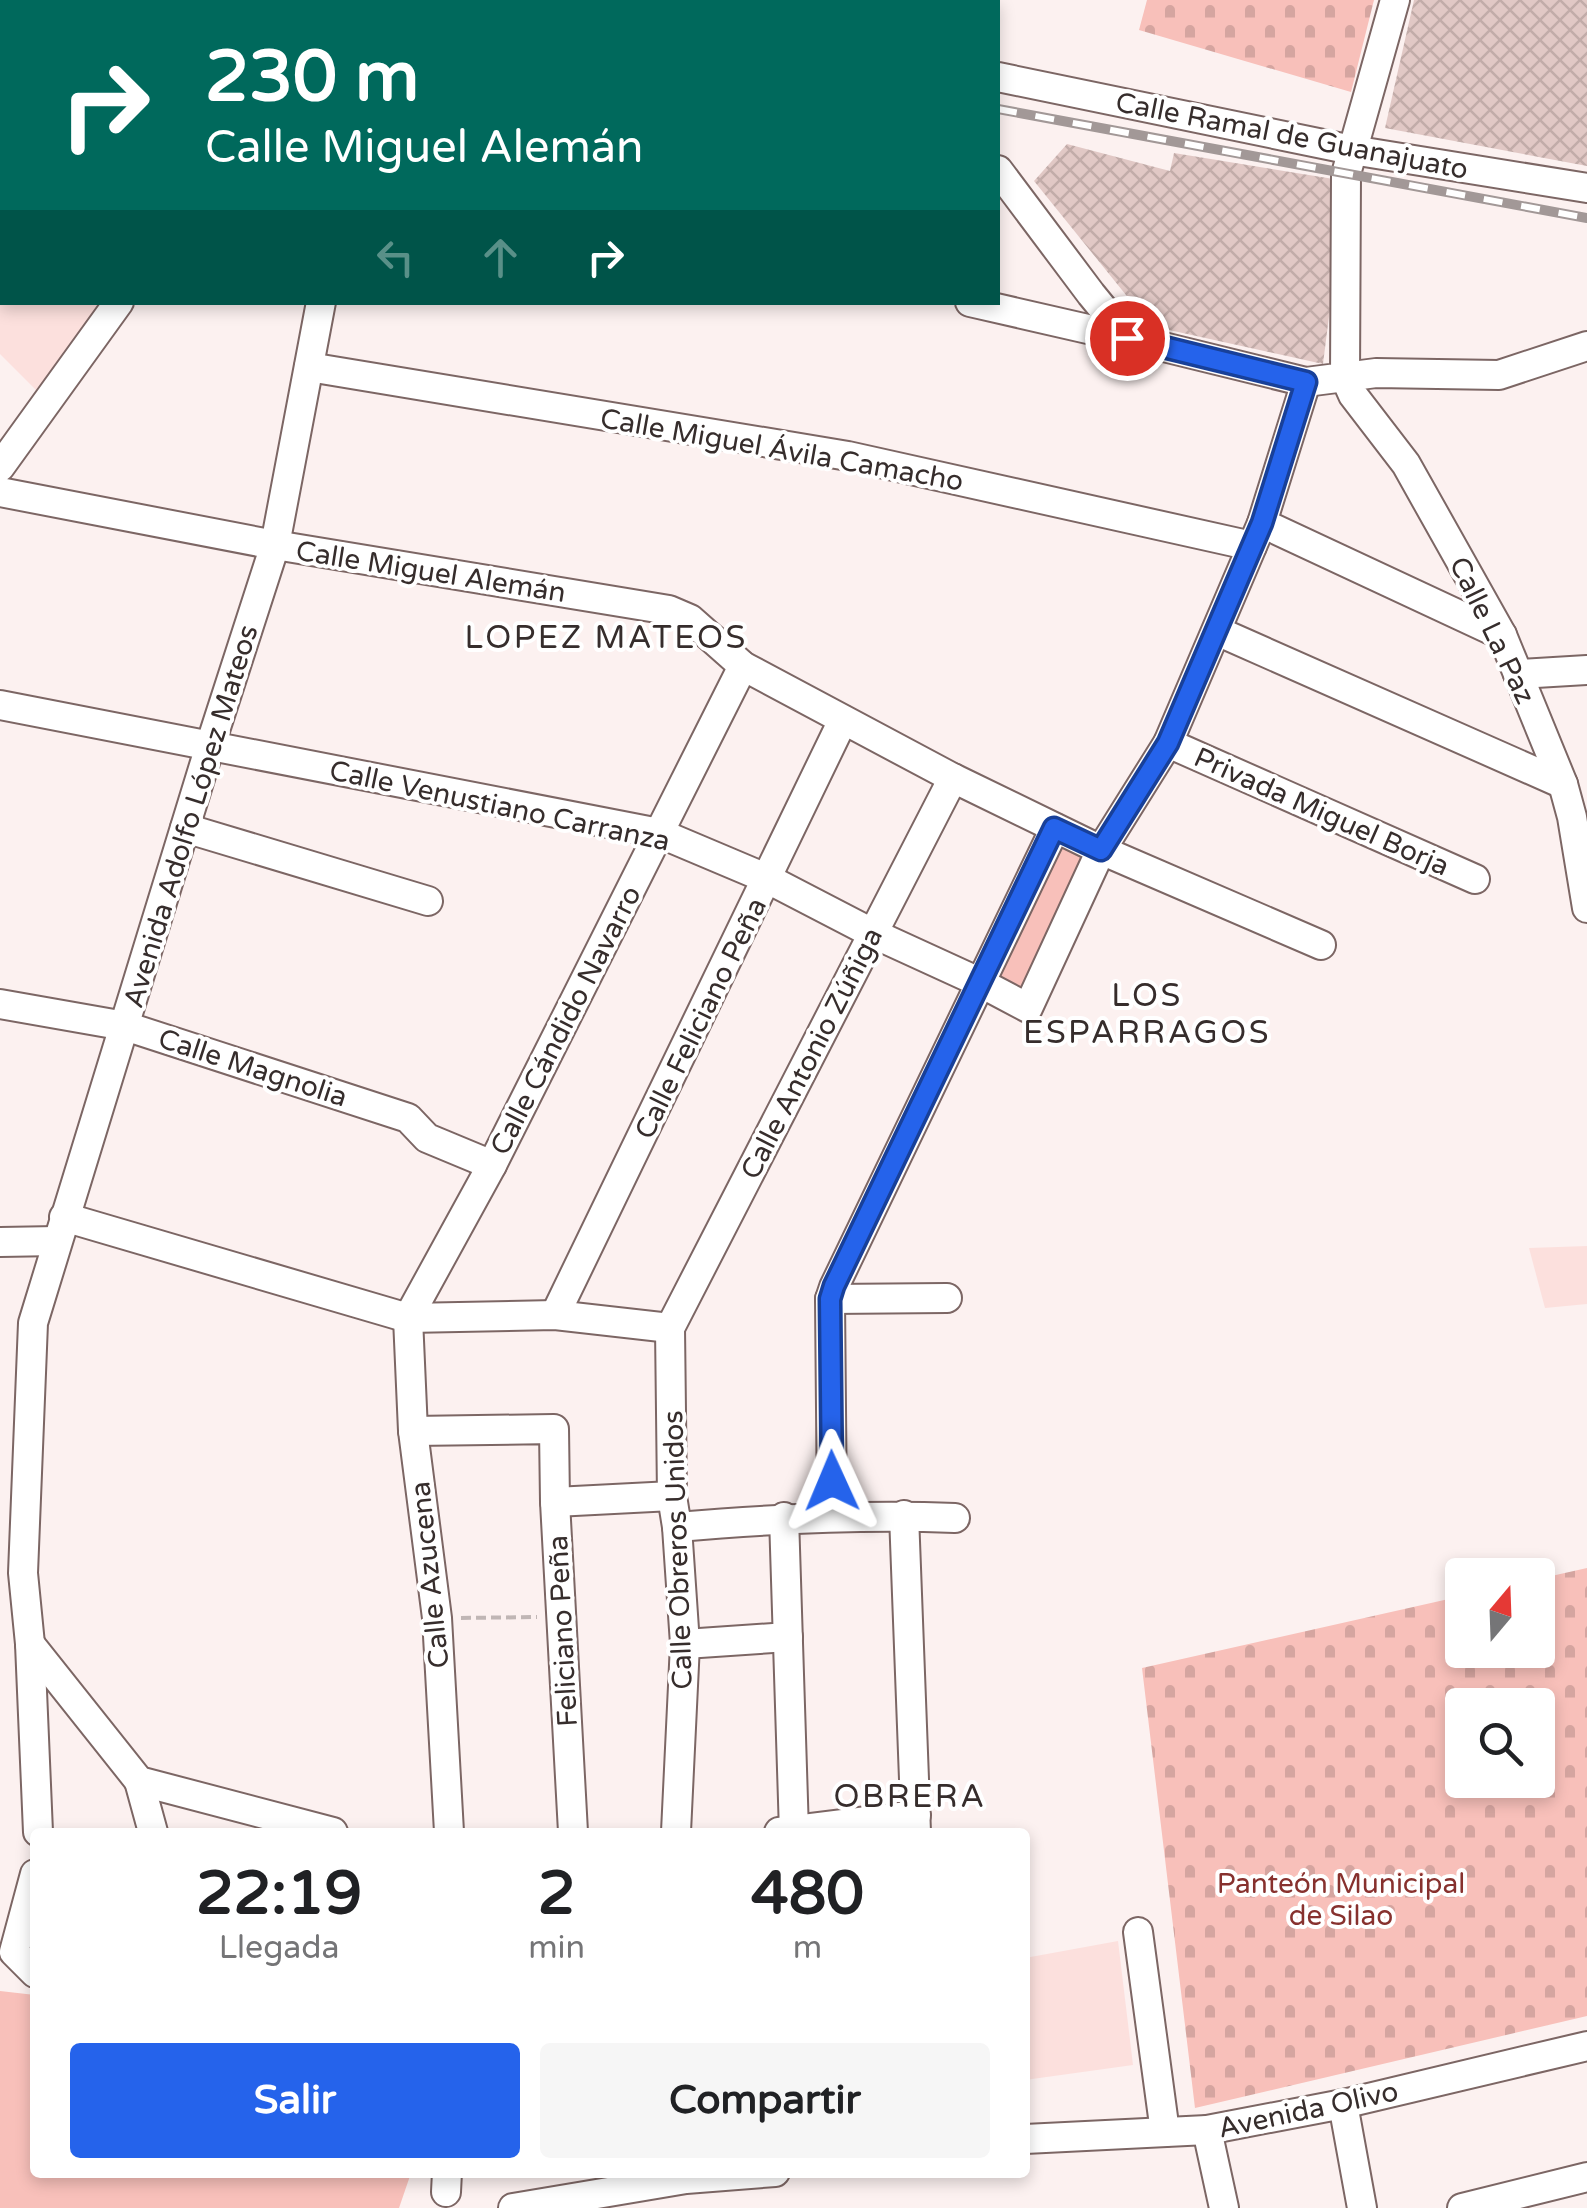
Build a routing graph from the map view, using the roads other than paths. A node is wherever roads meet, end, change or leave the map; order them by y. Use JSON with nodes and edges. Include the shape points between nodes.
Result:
{"nodes":[{"id":1,"x":1395,"y":0,"type":"edge"},
{"id":2,"x":1000,"y":78,"type":"edge"},
{"id":3,"x":1352,"y":150,"type":"junction"},
{"id":4,"x":1000,"y":173,"type":"edge"},
{"id":5,"x":1587,"y":188,"type":"edge"},
{"id":6,"x":118,"y":305,"type":"edge"},
{"id":7,"x":320,"y":305,"type":"edge"},
{"id":8,"x":983,"y":305,"type":"edge"},
{"id":9,"x":1127,"y":338,"type":"junction"},
{"id":10,"x":1587,"y":346,"type":"edge"},
{"id":11,"x":310,"y":367,"type":"junction"},
{"id":12,"x":1344,"y":376,"type":"junction"},
{"id":13,"x":1306,"y":382,"type":"junction"},
{"id":14,"x":0,"y":466,"type":"edge"},
{"id":15,"x":0,"y":492,"type":"edge"},
{"id":16,"x":1257,"y":534,"type":"junction"},
{"id":17,"x":275,"y":545,"type":"junction"},
{"id":18,"x":1217,"y":631,"type":"junction"},
{"id":19,"x":1502,"y":635,"type":"junction"},
{"id":20,"x":743,"y":666,"type":"junction"},
{"id":21,"x":1587,"y":670,"type":"edge"},
{"id":22,"x":1518,"y":674,"type":"junction"},
{"id":23,"x":0,"y":705,"type":"edge"},
{"id":24,"x":844,"y":720,"type":"junction"},
{"id":25,"x":1168,"y":743,"type":"junction"},
{"id":26,"x":210,"y":746,"type":"junction"},
{"id":27,"x":952,"y":778,"type":"junction"},
{"id":28,"x":1563,"y":784,"type":"junction"},
{"id":29,"x":1580,"y":816,"type":"edge"},
{"id":30,"x":185,"y":828,"type":"junction"},
{"id":31,"x":1054,"y":828,"type":"junction"},
{"id":32,"x":659,"y":834,"type":"junction"},
{"id":33,"x":1101,"y":850,"type":"junction"},
{"id":34,"x":1475,"y":879,"type":"dead end"},
{"id":35,"x":768,"y":880,"type":"junction"},
{"id":36,"x":428,"y":901,"type":"dead end"},
{"id":37,"x":1587,"y":908,"type":"edge"},
{"id":38,"x":872,"y":932,"type":"junction"},
{"id":39,"x":1321,"y":945,"type":"dead end"},
{"id":40,"x":979,"y":982,"type":"junction"},
{"id":41,"x":0,"y":1004,"type":"edge"},
{"id":42,"x":125,"y":1026,"type":"junction"},
{"id":43,"x":492,"y":1165,"type":"junction"},
{"id":44,"x":61,"y":1229,"type":"junction"},
{"id":45,"x":0,"y":1242,"type":"edge"},
{"id":46,"x":947,"y":1298,"type":"dead end"},
{"id":47,"x":830,"y":1299,"type":"junction"},
{"id":48,"x":555,"y":1315,"type":"junction"},
{"id":49,"x":408,"y":1318,"type":"junction"},
{"id":50,"x":670,"y":1328,"type":"junction"},
{"id":51,"x":414,"y":1431,"type":"junction"},
{"id":52,"x":672,"y":1496,"type":"junction"},
{"id":53,"x":555,"y":1502,"type":"junction"},
{"id":54,"x":904,"y":1516,"type":"junction"},
{"id":55,"x":784,"y":1517,"type":"junction"},
{"id":56,"x":832,"y":1517,"type":"junction"},
{"id":57,"x":956,"y":1518,"type":"dead end"},
{"id":58,"x":677,"y":1527,"type":"junction"},
{"id":59,"x":788,"y":1637,"type":"junction"},
{"id":60,"x":30,"y":1644,"type":"junction"},
{"id":61,"x":685,"y":1644,"type":"junction"},
{"id":62,"x":140,"y":1780,"type":"junction"},
{"id":63,"x":916,"y":1824,"type":"edge"},
{"id":64,"x":38,"y":1828,"type":"edge"},
{"id":65,"x":152,"y":1828,"type":"edge"},
{"id":66,"x":320,"y":1828,"type":"edge"},
{"id":67,"x":449,"y":1828,"type":"edge"},
{"id":68,"x":573,"y":1828,"type":"edge"},
{"id":69,"x":676,"y":1828,"type":"edge"},
{"id":70,"x":789,"y":1828,"type":"edge"},
{"id":71,"x":852,"y":1828,"type":"edge"},
{"id":72,"x":30,"y":1893,"type":"edge"},
{"id":73,"x":1138,"y":1932,"type":"dead end"},
{"id":74,"x":30,"y":1968,"type":"edge"},
{"id":75,"x":1587,"y":2046,"type":"edge"},
{"id":76,"x":1343,"y":2104,"type":"junction"},
{"id":77,"x":1207,"y":2130,"type":"junction"},
{"id":78,"x":1165,"y":2132,"type":"junction"},
{"id":79,"x":1030,"y":2139,"type":"edge"},
{"id":80,"x":662,"y":2178,"type":"edge"},
{"id":81,"x":1587,"y":2178,"type":"edge"},
{"id":82,"x":588,"y":2184,"type":"edge"},
{"id":83,"x":512,"y":2208,"type":"edge"},
{"id":84,"x":1224,"y":2208,"type":"edge"},
{"id":85,"x":1362,"y":2208,"type":"edge"},
{"id":86,"x":1462,"y":2208,"type":"edge"}],
"edges":[{"from":1,"to":3,"type":"street"},
{"from":2,"to":3,"type":"street","name":"Calle Ramal de Guanajuato"},
{"from":3,"to":5,"type":"street","name":"Calle Ramal de Guanajuato"},
{"from":3,"to":12,"type":"street","via":[[1346,174]]},
{"from":4,"to":9,"type":"street"},
{"from":6,"to":14,"type":"street"},
{"from":7,"to":11,"type":"street","name":"Avenida Adolfo López Mateos"},
{"from":8,"to":9,"type":"street"},
{"from":9,"to":13,"type":"street"},
{"from":10,"to":12,"type":"street","via":[[1499,375]]},
{"from":11,"to":16,"type":"street","name":"Calle Miguel Ávila Camacho","via":[[848,456]]},
{"from":11,"to":17,"type":"street","name":"Avenida Adolfo López Mateos"},
{"from":12,"to":13,"type":"street"},
{"from":12,"to":19,"type":"street","name":"Calle La Paz","via":[[1406,464]]},
{"from":13,"to":16,"type":"street"},
{"from":15,"to":17,"type":"street","name":"Calle Miguel Alemán"},
{"from":16,"to":18,"type":"street"},
{"from":16,"to":19,"type":"street","name":"Calle Miguel Ávila Camacho"},
{"from":17,"to":20,"type":"street","name":"Calle Miguel Alemán","via":[[669,610],[690,619]]},
{"from":17,"to":26,"type":"street","name":"Avenida Adolfo López Mateos"},
{"from":18,"to":25,"type":"street"},
{"from":18,"to":28,"type":"street"},
{"from":19,"to":22,"type":"street","name":"Calle La Paz"},
{"from":20,"to":24,"type":"street","name":"Calle Miguel Alemán"},
{"from":20,"to":32,"type":"street","name":"Calle Cándido Navarro"},
{"from":21,"to":22,"type":"street"},
{"from":22,"to":28,"type":"street","name":"Calle La Paz"},
{"from":23,"to":26,"type":"street","name":"Calle Venustiano Carranza"},
{"from":24,"to":27,"type":"street","name":"Calle Miguel Alemán"},
{"from":24,"to":35,"type":"street","name":"Calle Feliciano Peña"},
{"from":25,"to":33,"type":"street"},
{"from":25,"to":34,"type":"street","name":"Privada Miguel Borja"},
{"from":26,"to":30,"type":"street","name":"Avenida Adolfo López Mateos"},
{"from":26,"to":32,"type":"street","name":"Calle Venustiano Carranza"},
{"from":27,"to":31,"type":"street","name":"Calle Miguel Alemán"},
{"from":27,"to":38,"type":"street","name":"Calle Antonio Zúñiga"},
{"from":28,"to":29,"type":"street","name":"Calle La Paz"},
{"from":29,"to":37,"type":"street","name":"Calle La Paz"},
{"from":30,"to":36,"type":"street"},
{"from":30,"to":42,"type":"street","name":"Avenida Adolfo López Mateos"},
{"from":31,"to":33,"type":"street","name":"Calle Miguel Alemán"},
{"from":31,"to":40,"type":"street"},
{"from":32,"to":35,"type":"street","name":"Calle Venustiano Carranza"},
{"from":32,"to":43,"type":"street","name":"Calle Cándido Navarro"},
{"from":33,"to":39,"type":"street","name":"Calle Miguel Alemán"},
{"from":33,"to":40,"type":"street","name":"Calle Venustiano Carranza","via":[[1028,1008]]},
{"from":35,"to":38,"type":"street","name":"Calle Venustiano Carranza"},
{"from":35,"to":48,"type":"street","name":"Calle Feliciano Peña"},
{"from":38,"to":40,"type":"street","name":"Calle Venustiano Carranza"},
{"from":38,"to":50,"type":"street","name":"Calle Antonio Zúñiga"},
{"from":40,"to":47,"type":"street"},
{"from":41,"to":42,"type":"street","name":"Calle Magnolia"},
{"from":42,"to":43,"type":"street","name":"Calle Magnolia","via":[[408,1118],[427,1138]]},
{"from":42,"to":44,"type":"street","name":"Avenida Adolfo López Mateos"},
{"from":43,"to":49,"type":"street","name":"Calle Cándido Navarro"},
{"from":44,"to":45,"type":"street"},
{"from":44,"to":49,"type":"street"},
{"from":44,"to":60,"type":"street","name":"Avenida Adolfo López Mateos","via":[[33,1323],[23,1573]]},
{"from":46,"to":47,"type":"street"},
{"from":47,"to":56,"type":"street"},
{"from":48,"to":49,"type":"street"},
{"from":48,"to":50,"type":"street"},
{"from":49,"to":51,"type":"street","name":"Calle Azucena"},
{"from":50,"to":52,"type":"street","name":"Calle Obreros Unidos"},
{"from":51,"to":53,"type":"street","name":"Feliciano Peña","via":[[554,1430]]},
{"from":51,"to":67,"type":"street","name":"Calle Azucena","via":[[436,1618]]},
{"from":52,"to":53,"type":"street"},
{"from":52,"to":58,"type":"street","name":"Calle Obreros Unidos"},
{"from":53,"to":68,"type":"street","name":"Feliciano Peña"},
{"from":54,"to":56,"type":"street"},
{"from":54,"to":57,"type":"street"},
{"from":54,"to":63,"type":"street"},
{"from":55,"to":56,"type":"street"},
{"from":55,"to":58,"type":"street"},
{"from":55,"to":59,"type":"street"},
{"from":58,"to":61,"type":"street","name":"Calle Obreros Unidos"},
{"from":59,"to":61,"type":"street"},
{"from":59,"to":70,"type":"street"},
{"from":60,"to":62,"type":"street"},
{"from":60,"to":64,"type":"street","name":"Avenida Adolfo López Mateos"},
{"from":61,"to":69,"type":"street","name":"Calle Obreros Unidos"},
{"from":62,"to":65,"type":"street"},
{"from":62,"to":66,"type":"street"},
{"from":63,"to":71,"type":"street"},
{"from":72,"to":74,"type":"street","via":[[14,1952]]},
{"from":73,"to":78,"type":"street"},
{"from":75,"to":76,"type":"street","name":"Avenida Olivo"},
{"from":76,"to":77,"type":"street","name":"Avenida Olivo"},
{"from":76,"to":85,"type":"street"},
{"from":77,"to":78,"type":"street","name":"Avenida Olivo"},
{"from":77,"to":84,"type":"street"},
{"from":78,"to":79,"type":"street","name":"Avenida Olivo"},
{"from":80,"to":82,"type":"street"},
{"from":81,"to":86,"type":"street"},
{"from":82,"to":83,"type":"street"}]}
